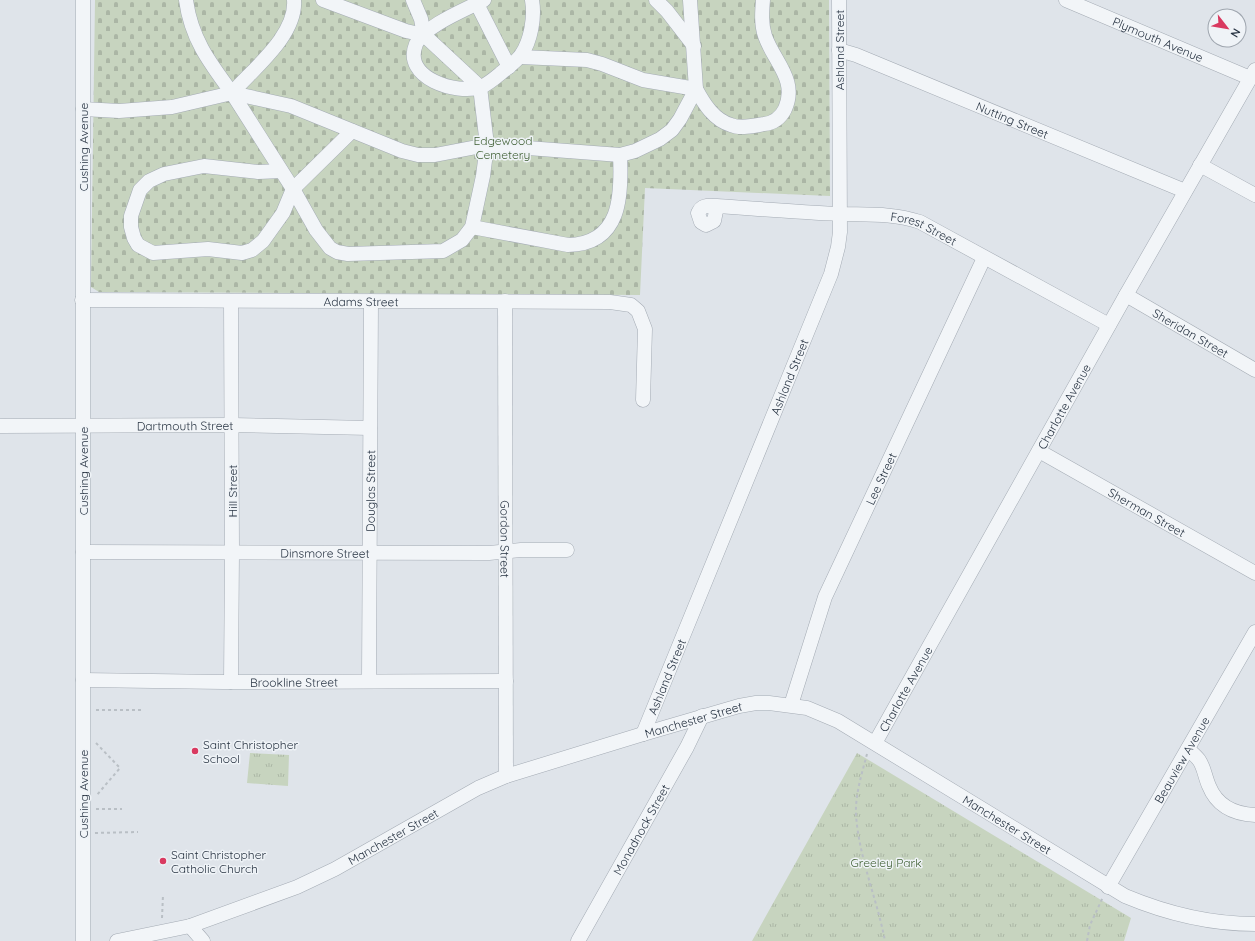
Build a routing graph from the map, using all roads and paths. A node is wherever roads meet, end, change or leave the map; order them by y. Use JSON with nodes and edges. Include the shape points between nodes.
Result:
{"nodes":[{"id":1,"x":83,"y":0,"type":"edge"},
{"id":2,"x":186,"y":0,"type":"edge"},
{"id":3,"x":294,"y":0,"type":"edge"},
{"id":4,"x":323,"y":0,"type":"edge"},
{"id":5,"x":413,"y":0,"type":"edge"},
{"id":6,"x":532,"y":0,"type":"edge"},
{"id":7,"x":656,"y":0,"type":"edge"},
{"id":8,"x":690,"y":0,"type":"edge"},
{"id":9,"x":763,"y":0,"type":"edge"},
{"id":10,"x":839,"y":0,"type":"edge"},
{"id":11,"x":1066,"y":0,"type":"edge"},
{"id":12,"x":479,"y":1,"type":"edge"},
{"id":13,"x":424,"y":35,"type":"junction"},
{"id":14,"x":694,"y":46,"type":"junction"},
{"id":15,"x":839,"y":50,"type":"junction"},
{"id":16,"x":520,"y":57,"type":"junction"},
{"id":17,"x":509,"y":67,"type":"junction"},
{"id":18,"x":1253,"y":74,"type":"edge"},
{"id":19,"x":480,"y":87,"type":"junction"},
{"id":20,"x":696,"y":89,"type":"junction"},
{"id":21,"x":232,"y":92,"type":"junction"},
{"id":22,"x":83,"y":109,"type":"junction"},
{"id":23,"x":352,"y":131,"type":"junction"},
{"id":24,"x":487,"y":145,"type":"junction"},
{"id":25,"x":620,"y":155,"type":"junction"},
{"id":26,"x":1200,"y":165,"type":"junction"},
{"id":27,"x":281,"y":171,"type":"junction"},
{"id":28,"x":293,"y":189,"type":"junction"},
{"id":29,"x":1185,"y":191,"type":"junction"},
{"id":30,"x":1255,"y":195,"type":"edge"},
{"id":31,"x":717,"y":206,"type":"dead end"},
{"id":32,"x":840,"y":214,"type":"junction"},
{"id":33,"x":472,"y":227,"type":"junction"},
{"id":34,"x":984,"y":258,"type":"junction"},
{"id":35,"x":1126,"y":295,"type":"junction"},
{"id":36,"x":82,"y":300,"type":"junction"},
{"id":37,"x":231,"y":301,"type":"junction"},
{"id":38,"x":372,"y":301,"type":"junction"},
{"id":39,"x":505,"y":301,"type":"junction"},
{"id":40,"x":1109,"y":325,"type":"junction"},
{"id":41,"x":1255,"y":370,"type":"edge"},
{"id":42,"x":643,"y":400,"type":"dead end"},
{"id":43,"x":232,"y":425,"type":"junction"},
{"id":44,"x":0,"y":426,"type":"edge"},
{"id":45,"x":83,"y":426,"type":"junction"},
{"id":46,"x":370,"y":428,"type":"junction"},
{"id":47,"x":1040,"y":451,"type":"junction"},
{"id":48,"x":567,"y":550,"type":"dead end"},
{"id":49,"x":506,"y":551,"type":"junction"},
{"id":50,"x":83,"y":552,"type":"junction"},
{"id":51,"x":232,"y":552,"type":"junction"},
{"id":52,"x":370,"y":552,"type":"junction"},
{"id":53,"x":1255,"y":573,"type":"edge"},
{"id":54,"x":1255,"y":632,"type":"edge"},
{"id":55,"x":83,"y":680,"type":"junction"},
{"id":56,"x":369,"y":680,"type":"junction"},
{"id":57,"x":506,"y":681,"type":"junction"},
{"id":58,"x":231,"y":682,"type":"junction"},
{"id":59,"x":791,"y":705,"type":"junction"},
{"id":60,"x":96,"y":710,"type":"dead end"},
{"id":61,"x":141,"y":710,"type":"dead end"},
{"id":62,"x":702,"y":716,"type":"junction"},
{"id":63,"x":643,"y":734,"type":"junction"},
{"id":64,"x":95,"y":742,"type":"dead end"},
{"id":65,"x":875,"y":743,"type":"junction"},
{"id":66,"x":1188,"y":749,"type":"junction"},
{"id":67,"x":867,"y":754,"type":"dead end"},
{"id":68,"x":506,"y":776,"type":"junction"},
{"id":69,"x":95,"y":798,"type":"dead end"},
{"id":70,"x":94,"y":809,"type":"dead end"},
{"id":71,"x":122,"y":809,"type":"dead end"},
{"id":72,"x":1255,"y":815,"type":"edge"},
{"id":73,"x":138,"y":832,"type":"dead end"},
{"id":74,"x":95,"y":834,"type":"dead end"},
{"id":75,"x":1108,"y":888,"type":"junction"},
{"id":76,"x":162,"y":895,"type":"dead end"},
{"id":77,"x":162,"y":918,"type":"dead end"},
{"id":78,"x":1255,"y":924,"type":"edge"},
{"id":79,"x":190,"y":926,"type":"junction"},
{"id":80,"x":83,"y":941,"type":"edge"},
{"id":81,"x":117,"y":941,"type":"edge"},
{"id":82,"x":203,"y":941,"type":"edge"},
{"id":83,"x":578,"y":941,"type":"edge"},
{"id":84,"x":885,"y":941,"type":"edge"},
{"id":85,"x":1087,"y":941,"type":"edge"}],
"edges":[{"from":1,"to":22,"type":"street","name":"Cushing Avenue"},
{"from":2,"to":21,"type":"street","via":[[191,28],[199,46]]},
{"from":3,"to":21,"type":"street","via":[[293,14],[284,34]]},
{"from":4,"to":13,"type":"street","via":[[406,31]]},
{"from":5,"to":13,"type":"street"},
{"from":6,"to":16,"type":"street","via":[[531,27],[527,45]]},
{"from":7,"to":14,"type":"street","via":[[667,10]]},
{"from":8,"to":14,"type":"street"},
{"from":9,"to":20,"type":"street","via":[[765,35],[788,78],[789,101],[783,112],[769,124],[732,126],[709,110]]},
{"from":10,"to":15,"type":"street","name":"Ashland Street"},
{"from":11,"to":18,"type":"street","name":"Plymouth Avenue"},
{"from":12,"to":13,"type":"street"},
{"from":12,"to":17,"type":"street"},
{"from":13,"to":19,"type":"street"},
{"from":13,"to":19,"type":"street","via":[[416,44],[414,60],[423,74],[434,82],[455,89]]},
{"from":14,"to":20,"type":"street"},
{"from":15,"to":29,"type":"street","name":"Nutting Street"},
{"from":15,"to":32,"type":"street","name":"Ashland Street"},
{"from":16,"to":17,"type":"street"},
{"from":16,"to":20,"type":"street","via":[[587,60],[648,81]]},
{"from":17,"to":19,"type":"street"},
{"from":18,"to":26,"type":"street","name":"Charlotte Avenue"},
{"from":19,"to":24,"type":"street"},
{"from":20,"to":25,"type":"street","via":[[672,130],[660,140]]},
{"from":21,"to":22,"type":"street","via":[[172,107],[119,111]]},
{"from":21,"to":23,"type":"street","via":[[290,106]]},
{"from":21,"to":27,"type":"street"},
{"from":22,"to":36,"type":"street","name":"Cushing Avenue"},
{"from":23,"to":24,"type":"street","via":[[418,155],[462,151]]},
{"from":23,"to":28,"type":"street"},
{"from":24,"to":25,"type":"street"},
{"from":24,"to":33,"type":"street"},
{"from":25,"to":33,"type":"street","via":[[620,198],[608,226],[594,241],[568,244]]},
{"from":26,"to":29,"type":"street","name":"Charlotte Avenue"},
{"from":26,"to":30,"type":"street"},
{"from":27,"to":28,"type":"street"},
{"from":27,"to":28,"type":"street","via":[[258,172],[204,166],[164,174],[149,181],[140,190],[130,216],[134,238],[138,245],[153,253],[208,248],[242,253],[252,250],[263,241],[283,213]]},
{"from":28,"to":33,"type":"street","via":[[316,230],[330,248],[337,252],[348,254],[443,251],[462,240]]},
{"from":29,"to":35,"type":"street","name":"Charlotte Avenue"},
{"from":31,"to":32,"type":"street","name":"Forest Street"},
{"from":32,"to":34,"type":"street","name":"Forest Street","via":[[892,214],[906,217],[920,222]]},
{"from":32,"to":63,"type":"street","name":"Ashland Street","via":[[838,247],[831,274]]},
{"from":34,"to":40,"type":"street","name":"Forest Street"},
{"from":34,"to":59,"type":"street","name":"Lee Street","via":[[837,569],[812,634]]},
{"from":35,"to":40,"type":"street","name":"Charlotte Avenue"},
{"from":35,"to":41,"type":"street","name":"Sheridan Street"},
{"from":36,"to":37,"type":"street","name":"Adams Street"},
{"from":36,"to":45,"type":"street","name":"Cushing Avenue"},
{"from":37,"to":38,"type":"street","name":"Adams Street"},
{"from":37,"to":43,"type":"street","name":"Hill Street"},
{"from":38,"to":39,"type":"street","name":"Adams Street"},
{"from":38,"to":46,"type":"street","name":"Douglas Street"},
{"from":39,"to":42,"type":"street","name":"Adams Street","via":[[610,302],[630,305],[638,311],[645,329]]},
{"from":39,"to":49,"type":"street","name":"Gordon Street"},
{"from":40,"to":47,"type":"street","name":"Charlotte Avenue"},
{"from":43,"to":45,"type":"street","name":"Dartmouth Street"},
{"from":43,"to":46,"type":"street","name":"Dartmouth Street"},
{"from":43,"to":51,"type":"street","name":"Hill Street"},
{"from":44,"to":45,"type":"street","name":"Dartmouth Street"},
{"from":45,"to":50,"type":"street","name":"Cushing Avenue"},
{"from":46,"to":52,"type":"street","name":"Douglas Street"},
{"from":47,"to":53,"type":"street","name":"Sherman Street"},
{"from":47,"to":65,"type":"street","name":"Charlotte Avenue"},
{"from":48,"to":49,"type":"street","name":"Dinsmore Street"},
{"from":49,"to":52,"type":"street","name":"Dinsmore Street"},
{"from":49,"to":57,"type":"street","name":"Gordon Street"},
{"from":50,"to":51,"type":"street","name":"Dinsmore Street"},
{"from":50,"to":55,"type":"street","name":"Cushing Avenue"},
{"from":51,"to":52,"type":"street","name":"Dinsmore Street"},
{"from":51,"to":58,"type":"street","name":"Hill Street"},
{"from":52,"to":56,"type":"street","name":"Douglas Street"},
{"from":54,"to":66,"type":"street","name":"Beauview Avenue"},
{"from":55,"to":58,"type":"street","name":"Brookline Street"},
{"from":55,"to":80,"type":"street","name":"Cushing Avenue"},
{"from":56,"to":57,"type":"street","name":"Brookline Street"},
{"from":56,"to":58,"type":"street","name":"Brookline Street"},
{"from":57,"to":68,"type":"street","name":"Gordon Street"},
{"from":59,"to":62,"type":"street","name":"Manchester Street","via":[[756,703]]},
{"from":59,"to":65,"type":"street","name":"Manchester Street","via":[[820,713]]},
{"from":60,"to":61,"type":"path"},
{"from":62,"to":63,"type":"street","name":"Manchester Street"},
{"from":62,"to":83,"type":"street","name":"Monadnock Street"},
{"from":63,"to":68,"type":"street","name":"Manchester Street"},
{"from":64,"to":69,"type":"path","via":[[120,768]]},
{"from":65,"to":75,"type":"street","name":"Manchester Street"},
{"from":66,"to":72,"type":"street","via":[[1202,764],[1209,787],[1217,801],[1229,810]]},
{"from":66,"to":75,"type":"street","name":"Beauview Avenue"},
{"from":67,"to":84,"type":"path","via":[[860,779],[856,813],[861,848]]},
{"from":68,"to":79,"type":"street","name":"Manchester Street","via":[[455,800],[336,869],[297,888]]},
{"from":70,"to":71,"type":"path"},
{"from":73,"to":74,"type":"path"},
{"from":75,"to":78,"type":"street","name":"Manchester Street","via":[[1143,904],[1196,920]]},
{"from":75,"to":85,"type":"path","via":[[1090,925]]},
{"from":76,"to":77,"type":"path"},
{"from":79,"to":81,"type":"street","name":"Manchester Street"},
{"from":79,"to":82,"type":"street"}]}
